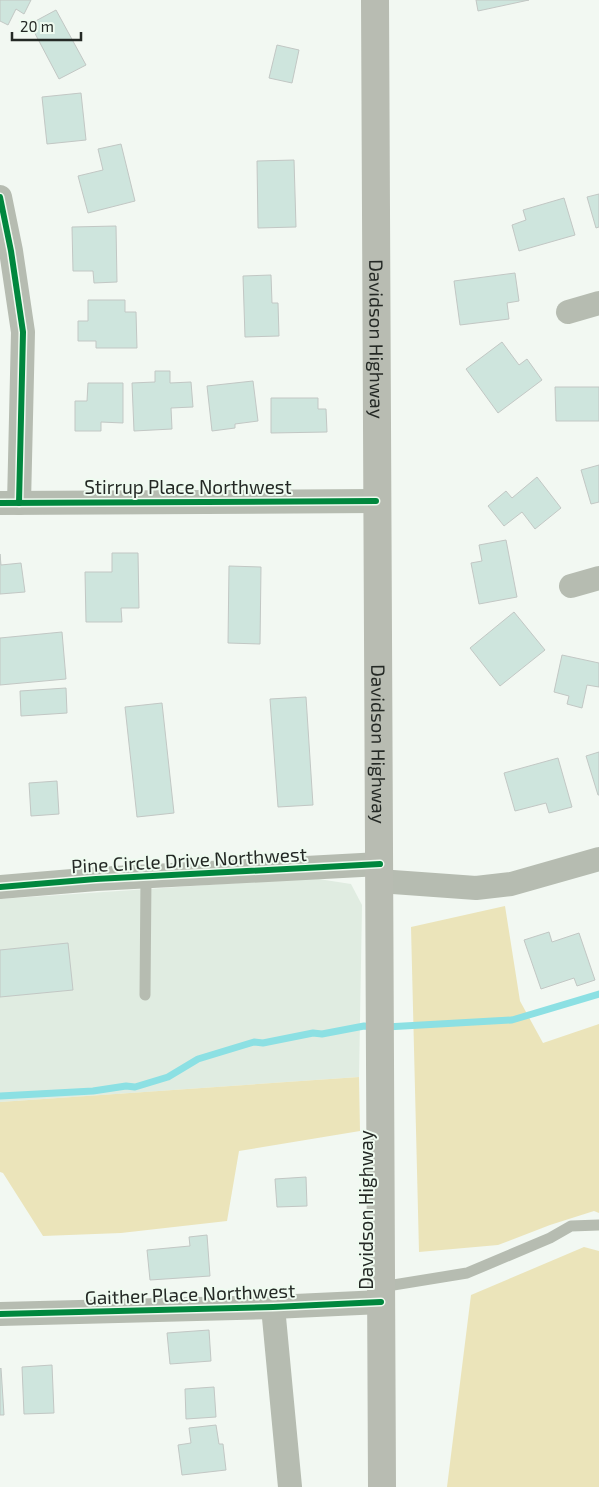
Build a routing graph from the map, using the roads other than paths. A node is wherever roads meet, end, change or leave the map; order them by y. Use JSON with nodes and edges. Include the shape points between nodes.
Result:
{"nodes":[{"id":1,"x":375,"y":0,"type":"edge"},
{"id":2,"x":0,"y":197,"type":"edge"},
{"id":3,"x":599,"y":303,"type":"edge"},
{"id":4,"x":568,"y":312,"type":"dead end"},
{"id":5,"x":376,"y":501,"type":"junction"},
{"id":6,"x":9,"y":503,"type":"edge"},
{"id":7,"x":599,"y":578,"type":"edge"},
{"id":8,"x":571,"y":586,"type":"dead end"},
{"id":9,"x":599,"y":859,"type":"edge"},
{"id":10,"x":380,"y":873,"type":"junction"},
{"id":11,"x":146,"y":876,"type":"junction"},
{"id":12,"x":0,"y":887,"type":"edge"},
{"id":13,"x":145,"y":995,"type":"dead end"},
{"id":14,"x":599,"y":1226,"type":"edge"},
{"id":15,"x":381,"y":1294,"type":"junction"},
{"id":16,"x":273,"y":1307,"type":"junction"},
{"id":17,"x":0,"y":1314,"type":"edge"},
{"id":18,"x":290,"y":1487,"type":"edge"},
{"id":19,"x":382,"y":1487,"type":"edge"}],
"edges":[{"from":1,"to":5,"type":"main road","name":"Davidson Highway"},
{"from":2,"to":6,"type":"street","via":[[23,332]]},
{"from":3,"to":4,"type":"street"},
{"from":5,"to":6,"type":"street","name":"Stirrup Place Northwest"},
{"from":5,"to":10,"type":"main road","name":"Davidson Highway"},
{"from":7,"to":8,"type":"street"},
{"from":9,"to":10,"type":"street","name":"Pine Circle Drive Northwest","via":[[511,884],[485,887]]},
{"from":10,"to":11,"type":"street","name":"Pine Circle Drive Northwest"},
{"from":10,"to":15,"type":"main road","name":"Davidson Highway"},
{"from":11,"to":12,"type":"street","name":"Pine Circle Drive Northwest"},
{"from":11,"to":13,"type":"lane"},
{"from":14,"to":15,"type":"lane","via":[[571,1226],[466,1273]]},
{"from":15,"to":16,"type":"street","name":"Gaither Place Northwest"},
{"from":15,"to":19,"type":"main road","name":"Davidson Highway"},
{"from":16,"to":17,"type":"street","name":"Gaither Place Northwest"},
{"from":16,"to":18,"type":"street"}]}
